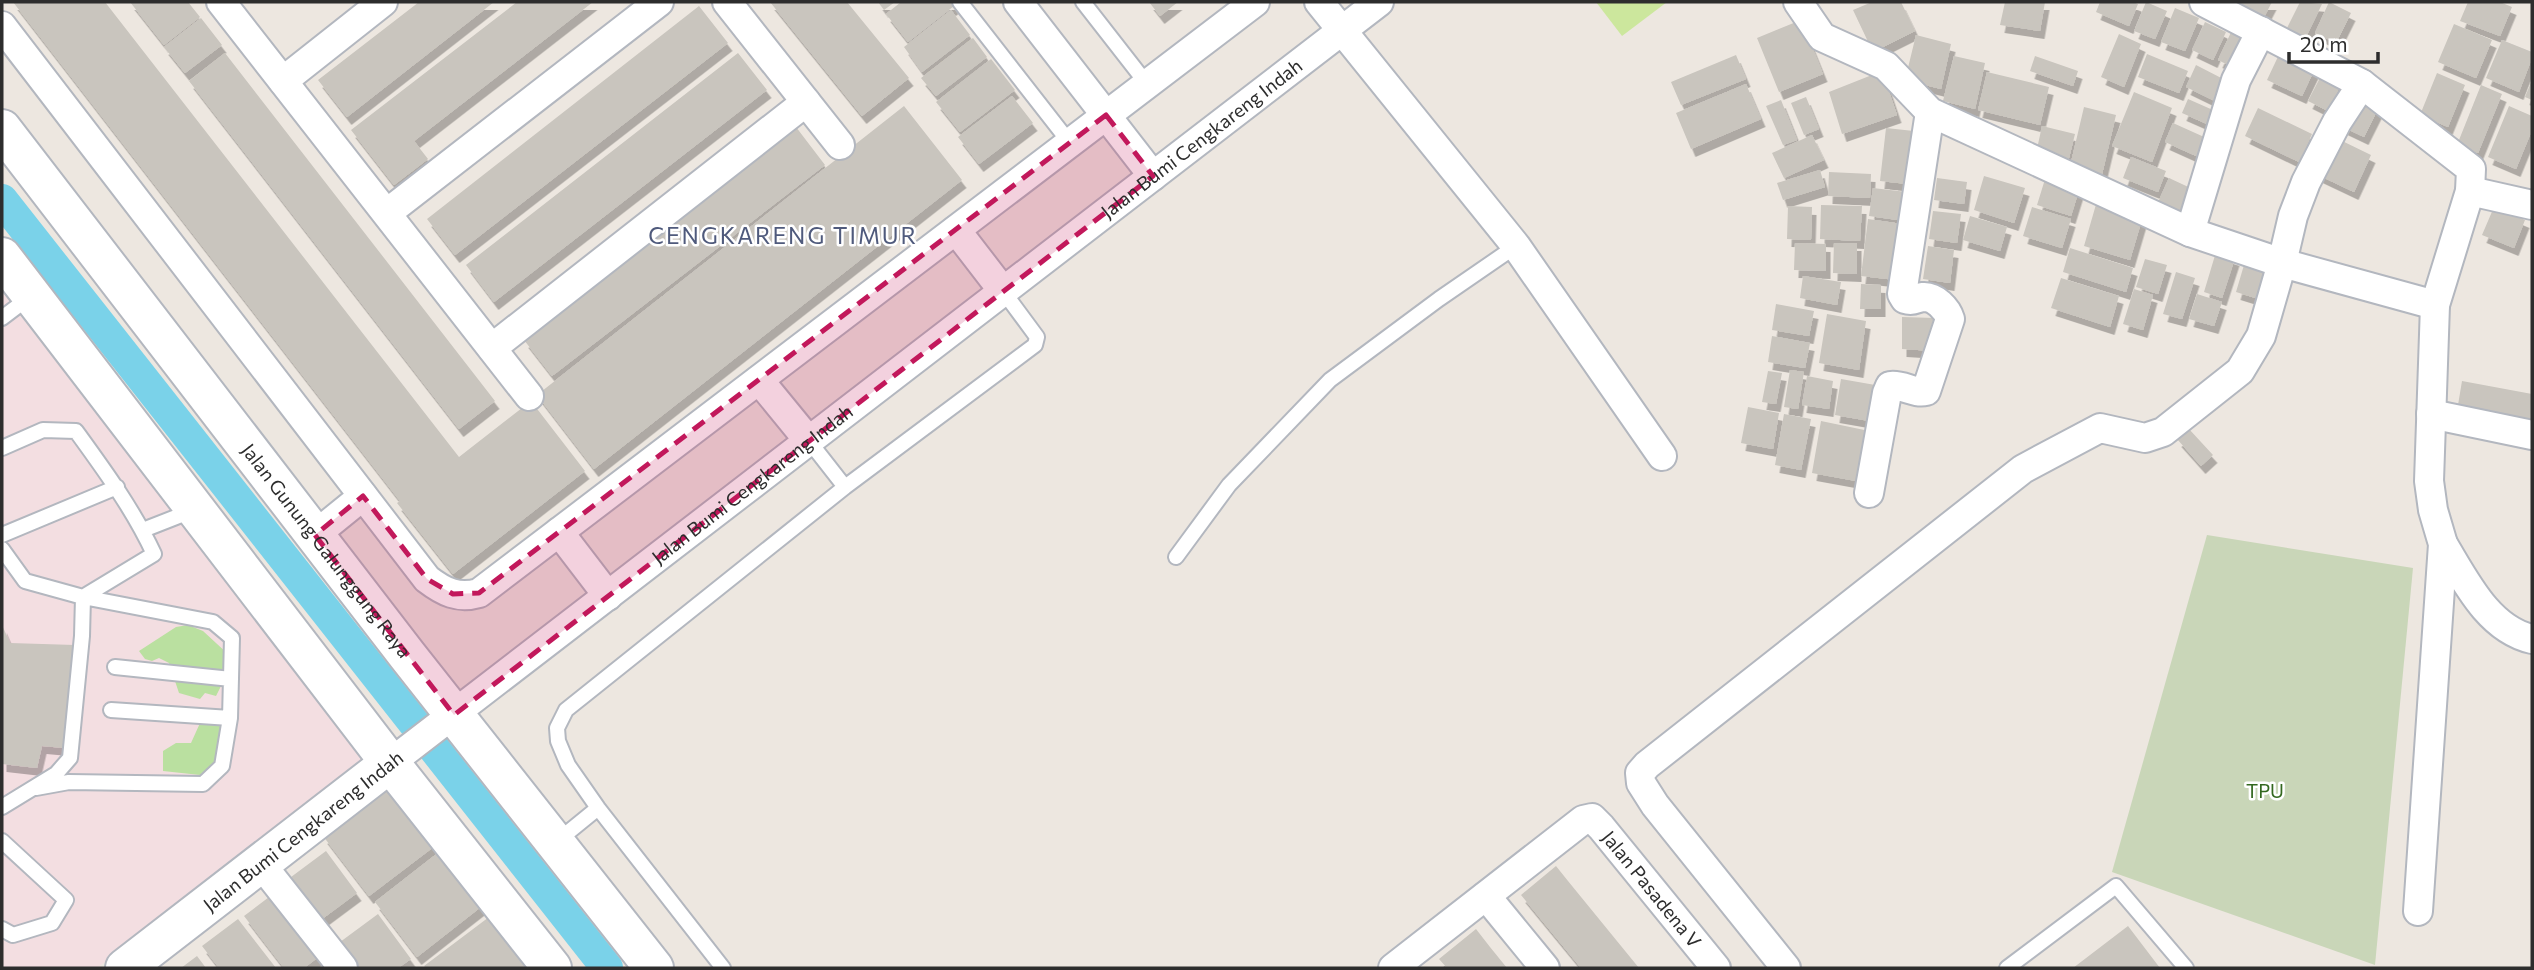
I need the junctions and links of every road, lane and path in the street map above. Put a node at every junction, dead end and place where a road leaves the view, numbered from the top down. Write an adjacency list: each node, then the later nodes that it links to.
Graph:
1 (221, 2): 16 (street)
2 (383, 2): 16 (street)
3 (659, 2): 28 (street)
4 (727, 2): 19 (street)
5 (960, 2): 23 (lane)
6 (1018, 2): 21 (street)
7 (1083, 2): 17 (lane)
8 (1255, 2): 17 (street)
9 (1319, 2): 14 (street)
10 (1379, 2): 14 (street, Jalan Bumi Cengkareng Indah)
11 (1798, 2): 20 (street)
12 (2204, 2): 15 (street)
13 (2, 26): 49 (street)
14 (1341, 31): 25 (street, Jalan Bumi Cengkareng Indah); 31 (street)
15 (2261, 31): 18 (street); 30 (street)
16 (284, 81): 28 (street)
17 (1147, 84): 21 (street)
18 (2362, 84): 26 (street); 33 (street)
19 (806, 102): 24 (street); 38 (street)
20 (1930, 112): 30 (street); 48 (street)
21 (1106, 115): 23 (street); 25 (street)
22 (2, 129): 54 (street, Jalan Gunung Galunggung Raya)
23 (1070, 143): 29 (street)
24 (840, 145)
25 (1153, 176): 34 (street, Jalan Bumi Cengkareng Indah)
26 (2470, 191): 27 (street); 36 (street)
27 (2532, 205)
28 (387, 213): 38 (street)
29 (956, 230): 34 (street); 39 (street)
30 (2190, 232): 33 (street)
31 (1516, 246): 45 (street); 57 (lane)
32 (2, 257): 35 (street)
33 (2282, 263): 36 (street); 84 (street)
34 (1003, 291): 43 (street, Jalan Bumi Cengkareng Indah); 47 (lane)
35 (32, 296): 37 (lane); 50 (street)
36 (2435, 305): 41 (street)
37 (2, 318)
38 (492, 348): 40 (street)
39 (759, 380): 43 (street); 52 (street)
40 (529, 396)
41 (2431, 414): 42 (street); 55 (street)
42 (2532, 435)
43 (809, 441): 47 (lane); 58 (street, Jalan Bumi Cengkareng Indah)
44 (2, 448): 46 (lane)
45 (1662, 456)
46 (117, 487): 51 (lane); 53 (lane)
47 (845, 487): 69 (lane)
48 (1870, 494)
49 (363, 496): 52 (street); 54 (street)
50 (195, 509): 51 (lane); 66 (street)
51 (143, 530): 59 (lane)
52 (559, 532): 58 (street)
53 (2, 535)
54 (315, 535): 65 (street, Jalan Gunung Galunggung Raya)
55 (2443, 544): 60 (street); 74 (street)
56 (2, 549): 59 (lane)
57 (1176, 557)
58 (608, 596): 65 (street, Jalan Bumi Cengkareng Indah)
59 (83, 597): 62 (lane); 67 (lane)
60 (2532, 639)
61 (115, 667): 62 (lane)
62 (231, 678): 64 (lane)
63 (111, 710): 64 (lane)
64 (230, 718): 67 (lane)
65 (448, 719): 66 (street, Jalan Bumi Cengkareng Indah); 71 (street, Jalan Gunung Galunggung Raya)
66 (396, 758): 72 (street, Jalan Bumi Cengkareng Indah); 78 (street)
67 (36, 788): 68 (lane)
68 (2, 807)
69 (598, 808): 71 (lane); 80 (lane)
70 (2, 841): 75 (lane)
71 (555, 843): 79 (street, Jalan Gunung Galunggung Raya)
72 (261, 864): 76 (street, Jalan Bumi Cengkareng Indah); 77 (street)
73 (1486, 896): 81 (street); 82 (street); 83 (street, Jalan Pasadena V)
74 (2418, 911)
75 (2, 929)
76 (125, 968)
77 (343, 968)
78 (552, 968)
79 (654, 968)
80 (723, 968)
81 (1393, 968)
82 (1545, 968)
83 (1716, 968)
84 (1786, 968)
85 (2007, 968): 86 (lane)
86 (2186, 968)

